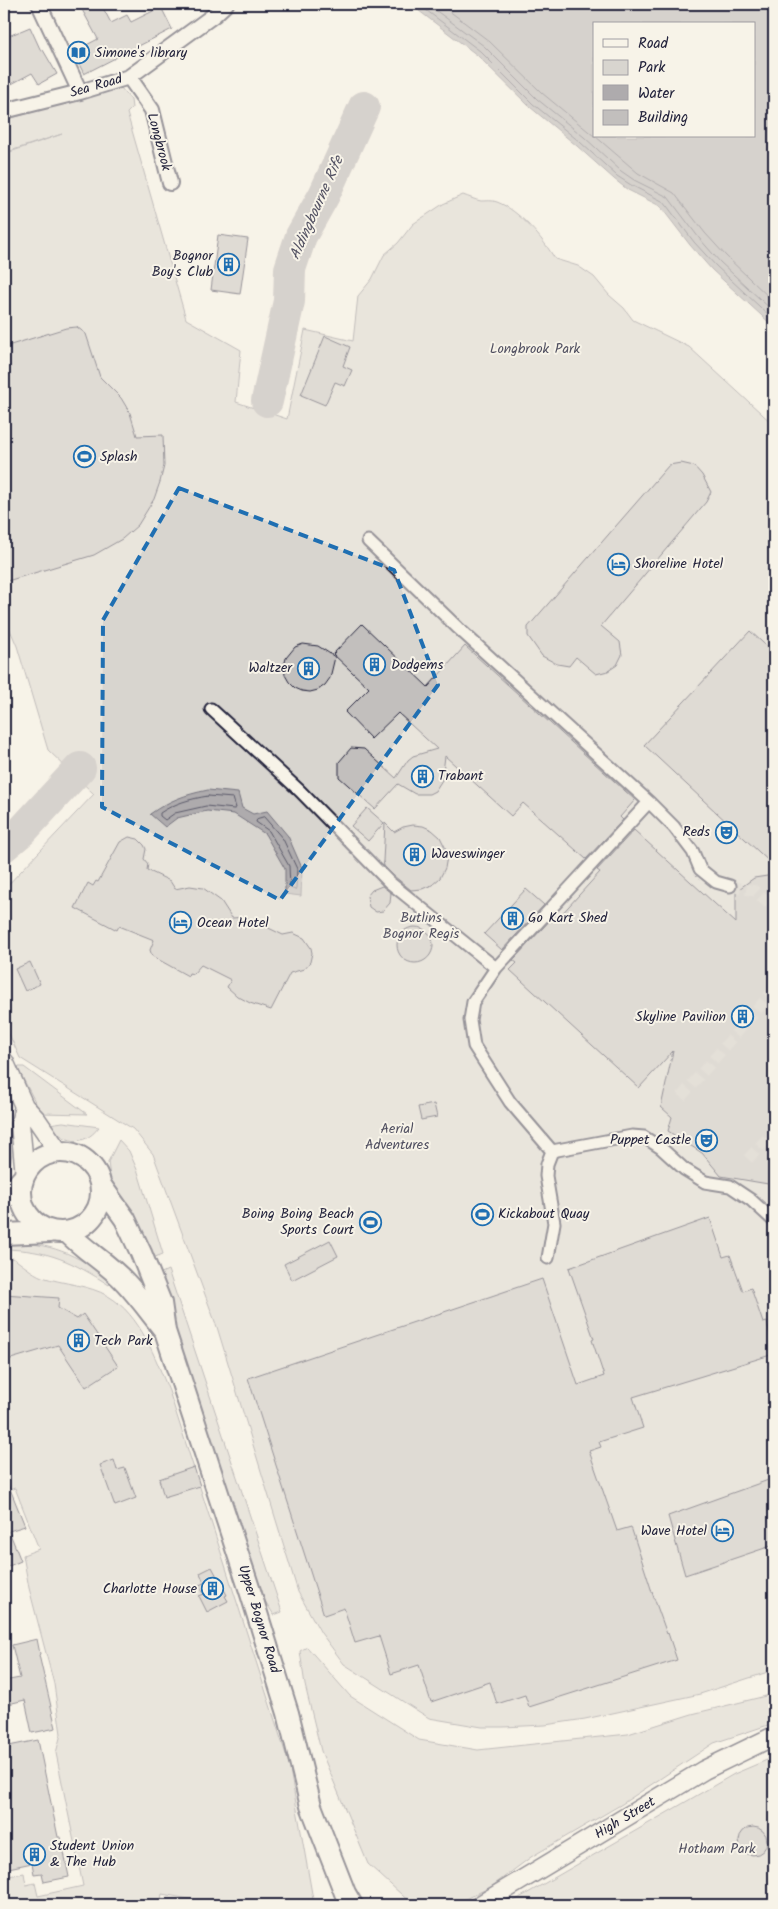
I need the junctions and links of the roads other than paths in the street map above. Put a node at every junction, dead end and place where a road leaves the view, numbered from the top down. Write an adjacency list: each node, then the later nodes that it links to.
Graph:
1 (39, 4): 4 (street)
2 (226, 4): 3 (street, Sea Road)
3 (129, 77): 4 (street, Sea Road); 6 (street, Longbrook)
4 (80, 92): 5 (street, Sea Road)
5 (4, 111)
6 (170, 183)
7 (368, 541): 9 (street)
8 (211, 709): 11 (street)
9 (649, 802): 10 (street); 11 (street)
10 (730, 886)
11 (496, 968): 14 (street)
12 (4, 1061): 13 (street)
13 (24, 1106): 15 (street); 16 (street)
14 (552, 1151): 19 (street); 22 (street)
15 (60, 1152): 16 (main road); 17 (main road)
16 (24, 1177): 18 (main road); 20 (main road)
17 (100, 1184): 20 (main road); 23 (main road, Upper Bognor Road)
18 (4, 1199)
19 (774, 1221)
20 (61, 1232): 21 (main road); 23 (main road, Upper Bognor Road)
21 (4, 1234)
22 (548, 1258)
23 (165, 1331): 25 (main road, Upper Bognor Road)
24 (774, 1736): 26 (street, High Street)
25 (347, 1901)
26 (480, 1905)

